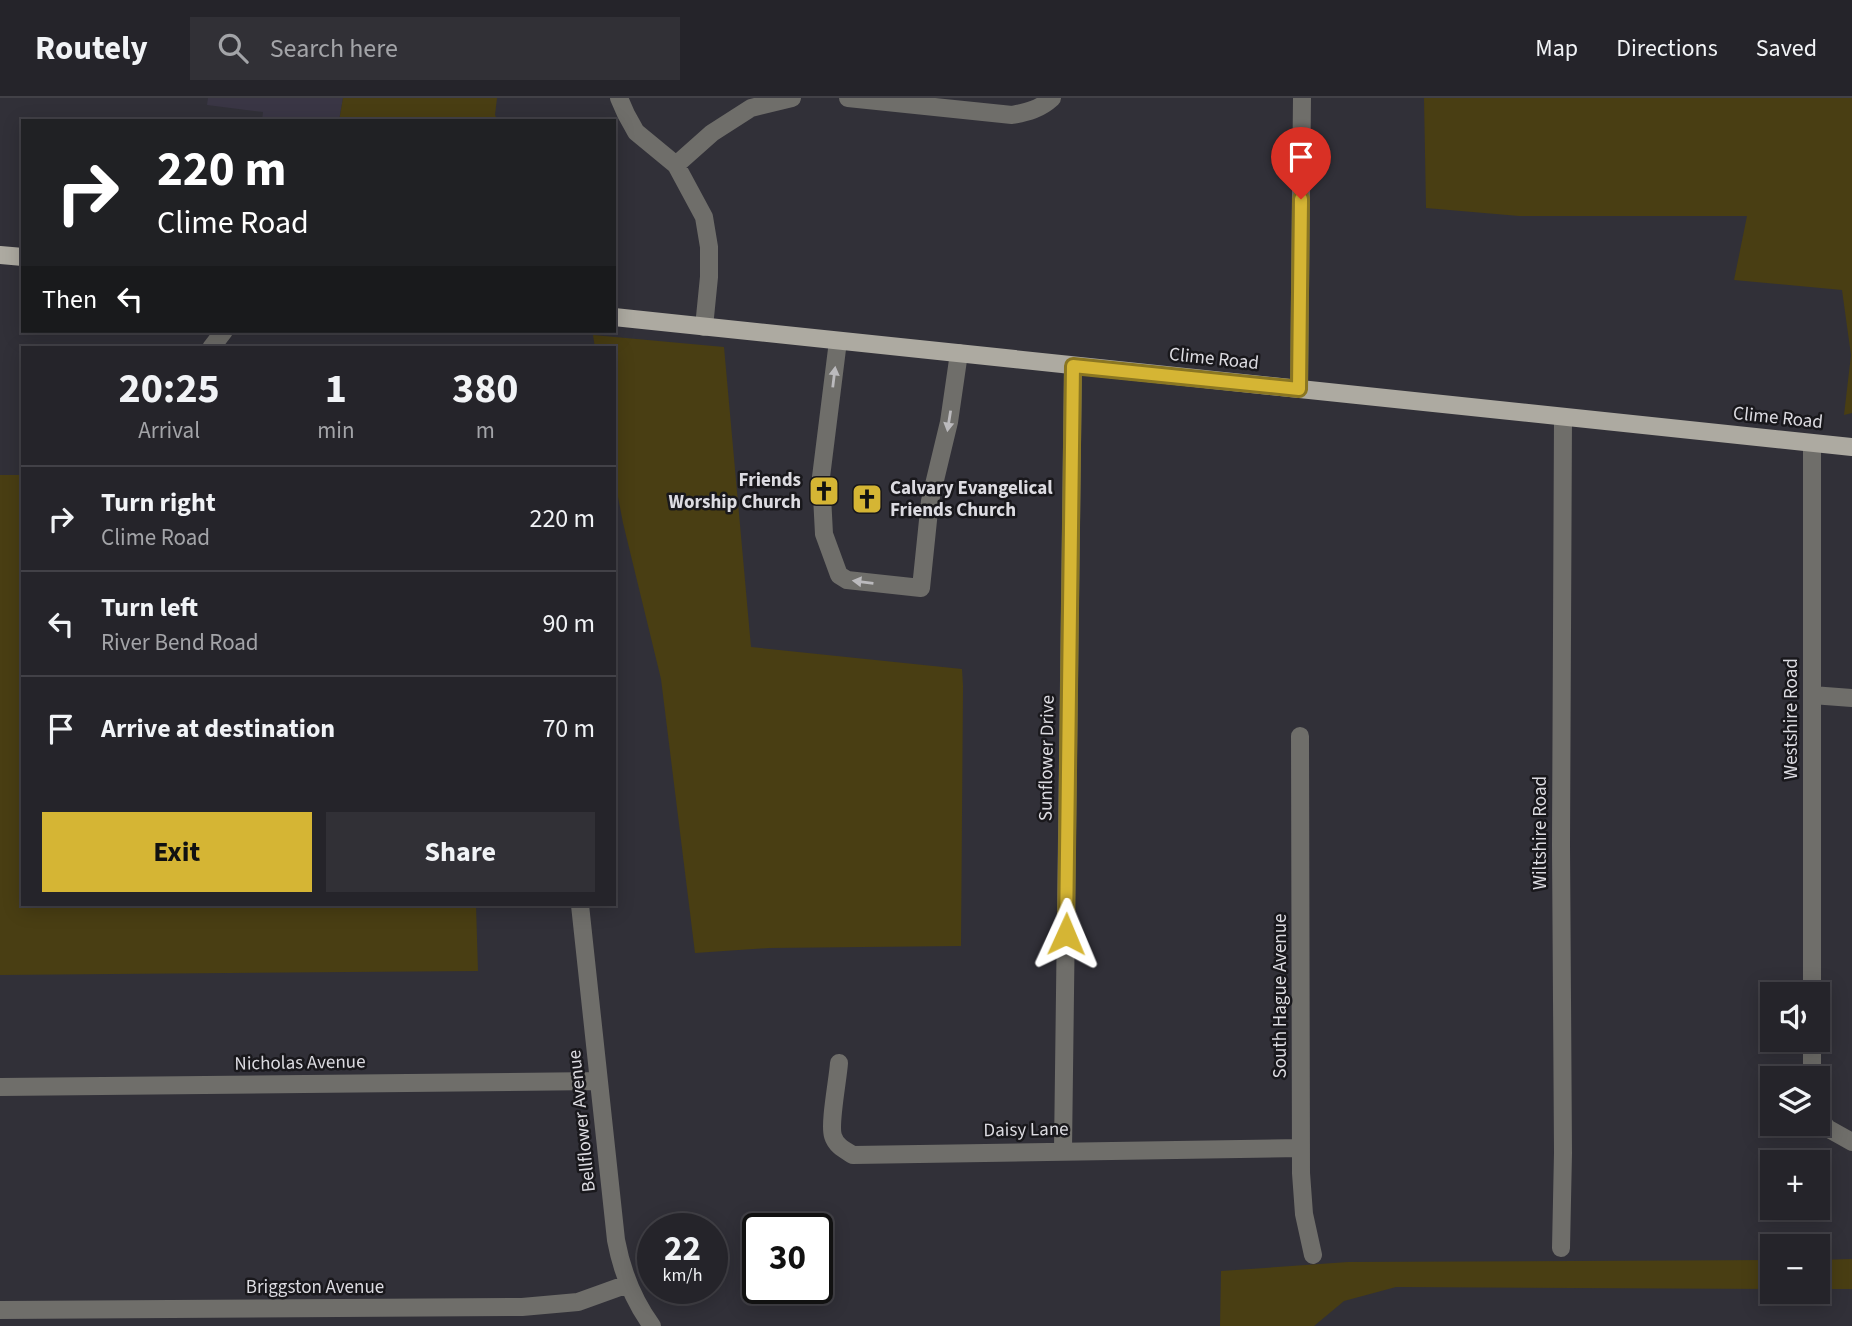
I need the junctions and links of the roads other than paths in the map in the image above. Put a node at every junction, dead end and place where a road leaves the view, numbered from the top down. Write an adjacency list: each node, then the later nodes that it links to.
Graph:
1 (619, 98): 6 (street)
2 (792, 98): 6 (street)
3 (848, 98): 4 (street)
4 (1052, 98)
5 (1302, 98): 14 (street)
6 (676, 165): 10 (street)
7 (0, 255): 8 (main road)
8 (21, 257)
9 (616, 317): 10 (main road, Clime Road)
10 (704, 327): 11 (main road, Clime Road)
11 (838, 341): 12 (main road, Clime Road); 12 (street, one-way to 11)
12 (958, 354): 13 (main road, Clime Road)
13 (1073, 366): 14 (main road, Clime Road); 29 (street, Sunflower Drive)
14 (1299, 389): 15 (main road, Clime Road)
15 (1563, 418): 16 (main road, Clime Road); 30 (street, Wiltshire Road)
16 (1812, 444): 17 (main road, Clime Road); 18 (street, Westshire Road)
17 (1852, 447)
18 (1812, 695): 19 (street); 22 (street, Westshire Road)
19 (1852, 698)
20 (1300, 736): 28 (street, South Hague Avenue)
21 (580, 906): 24 (street, Bellflower Avenue)
22 (1812, 982)
23 (839, 1063): 29 (street, Daisy Lane)
24 (600, 1082): 25 (street, Nicholas Avenue); 32 (street, Bellflower Avenue)
25 (0, 1087)
26 (1830, 1126): 27 (street)
27 (1852, 1142)
28 (1301, 1148): 29 (street, Daisy Lane); 31 (street, South Hague Avenue)
29 (1063, 1150)
30 (1560, 1248)
31 (1313, 1255)
32 (628, 1284): 34 (street, Briggston Avenue); 35 (street, Bellflower Avenue)
33 (0, 1310): 34 (street, Briggston Avenue)
34 (194, 1317)
35 (652, 1326)

